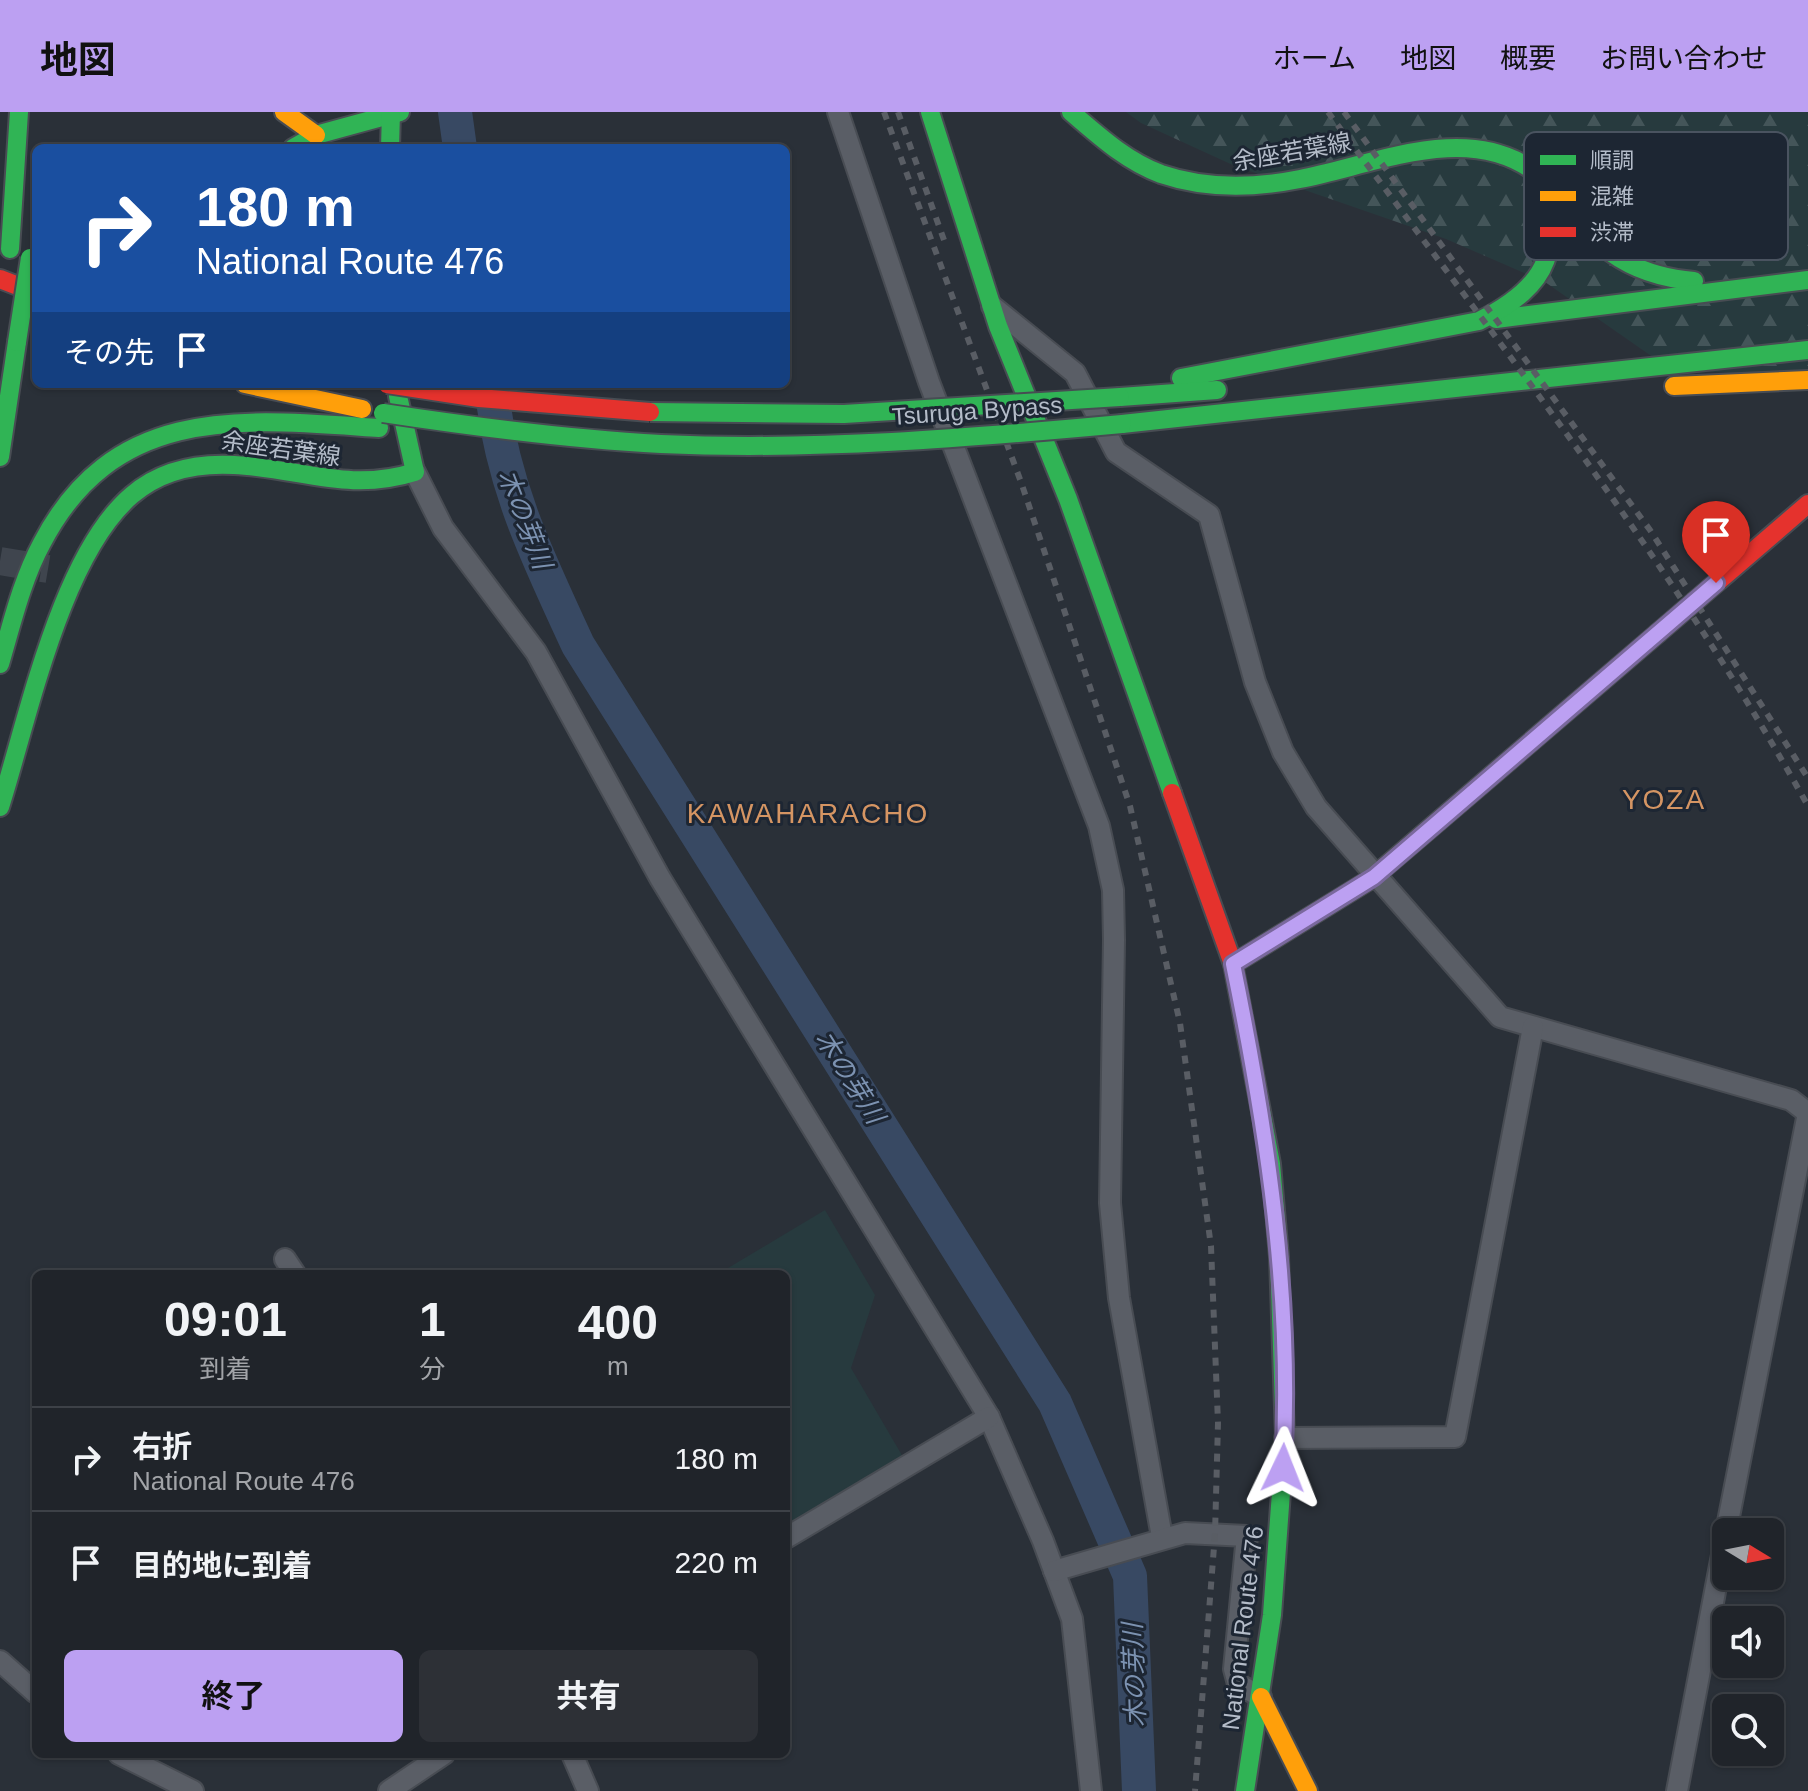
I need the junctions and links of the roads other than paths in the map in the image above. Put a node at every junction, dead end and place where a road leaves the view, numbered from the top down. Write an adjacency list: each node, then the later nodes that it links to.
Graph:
1 (19, 112): 15 (main road)
2 (284, 112): 7 (main road)
3 (838, 112): 43 (street)
4 (930, 112): 17 (main road, National Route 476)
5 (1071, 112): 10 (main road, 余座若葉線)
6 (394, 113): 7 (main road); 9 (main road)
7 (316, 135): 8 (main road)
8 (300, 144)
9 (390, 144)
10 (1524, 163)
11 (31, 251): 31 (main road, bridge)
12 (1547, 260): 19 (main road)
13 (1615, 260): 14 (main road, 余座若葉線)
14 (1808, 278): 19 (main road)
15 (1, 293): 16 (main road); 18 (main road)
16 (32, 295)
17 (992, 306): 36 (street); 37 (main road, National Route 476)
18 (32, 320)
19 (1479, 321): 28 (main road)
20 (1808, 350): 21 (main road, Tsuruga Bypass)
21 (1714, 359): 23 (main road, Tsuruga Bypass); 29 (main road, Tsuruga Bypass)
22 (1808, 380): 29 (main road)
23 (1338, 381)
24 (260, 388): 30 (main road)
25 (396, 388): 32 (main road)
26 (413, 388): 28 (main road, Tsuruga Bypass, bridge)
27 (1231, 389): 28 (main road)
28 (1120, 393)
29 (1409, 395): 30 (main road, Tsuruga Bypass, bridge)
30 (381, 420): 34 (main road)
31 (0, 457)
32 (415, 472): 35 (main road, 余座若葉線); 39 (street)
33 (1808, 504): 36 (main road)
34 (0, 664)
35 (0, 807)
36 (1374, 877): 37 (main road); 38 (street)
37 (1233, 964): 40 (main road, National Route 476)
38 (1533, 1027): 40 (street); 41 (street)
39 (989, 1417): 42 (street); 44 (street)
40 (1285, 1438): 48 (main road, National Route 476)
41 (1729, 1518)
42 (790, 1536)
43 (1156, 1539): 44 (street); 48 (street)
44 (1054, 1571): 55 (street)
45 (1715, 1590): 58 (street)
46 (0, 1661): 47 (street)
47 (32, 1689)
48 (1261, 1697): 56 (main road, National Route 476); 57 (main road)
49 (127, 1758): 52 (street)
50 (438, 1758): 53 (street)
51 (574, 1758): 54 (street)
52 (193, 1791)
53 (389, 1791)
54 (588, 1791)
55 (1091, 1791)
56 (1245, 1791)
57 (1308, 1791)
58 (1677, 1791)

